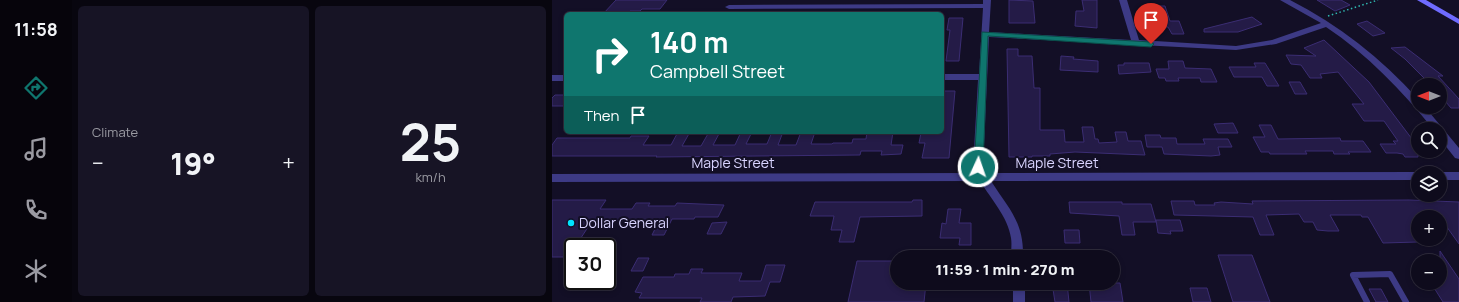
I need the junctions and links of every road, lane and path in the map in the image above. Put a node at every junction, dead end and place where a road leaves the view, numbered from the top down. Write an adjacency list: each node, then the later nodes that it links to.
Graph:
1 (1123, 0): 10 (street)
2 (1284, 0): 7 (street)
3 (1378, 0): 7 (path)
4 (1422, 0): 8 (street)
5 (986, 3): 6 (street); 9 (street)
6 (730, 7)
7 (1325, 21): 10 (street); 15 (street)
8 (1459, 22)
9 (984, 34): 10 (street); 12 (street)
10 (1136, 43)
11 (944, 77): 12 (street)
12 (983, 77): 23 (street)
13 (552, 78): 14 (street)
14 (564, 78)
15 (1411, 97)
16 (1426, 114): 17 (street)
17 (1432, 122)
18 (1447, 140): 19 (street)
19 (1459, 155)
20 (1411, 176): 23 (street, Maple Street)
21 (1447, 176): 22 (street)
22 (1459, 176)
23 (982, 177): 24 (street, Maple Street); 25 (street)
24 (552, 178)
25 (1017, 250)
26 (1019, 290): 27 (street)
27 (1019, 302)
28 (1367, 302): 29 (lane)
29 (1406, 302)

